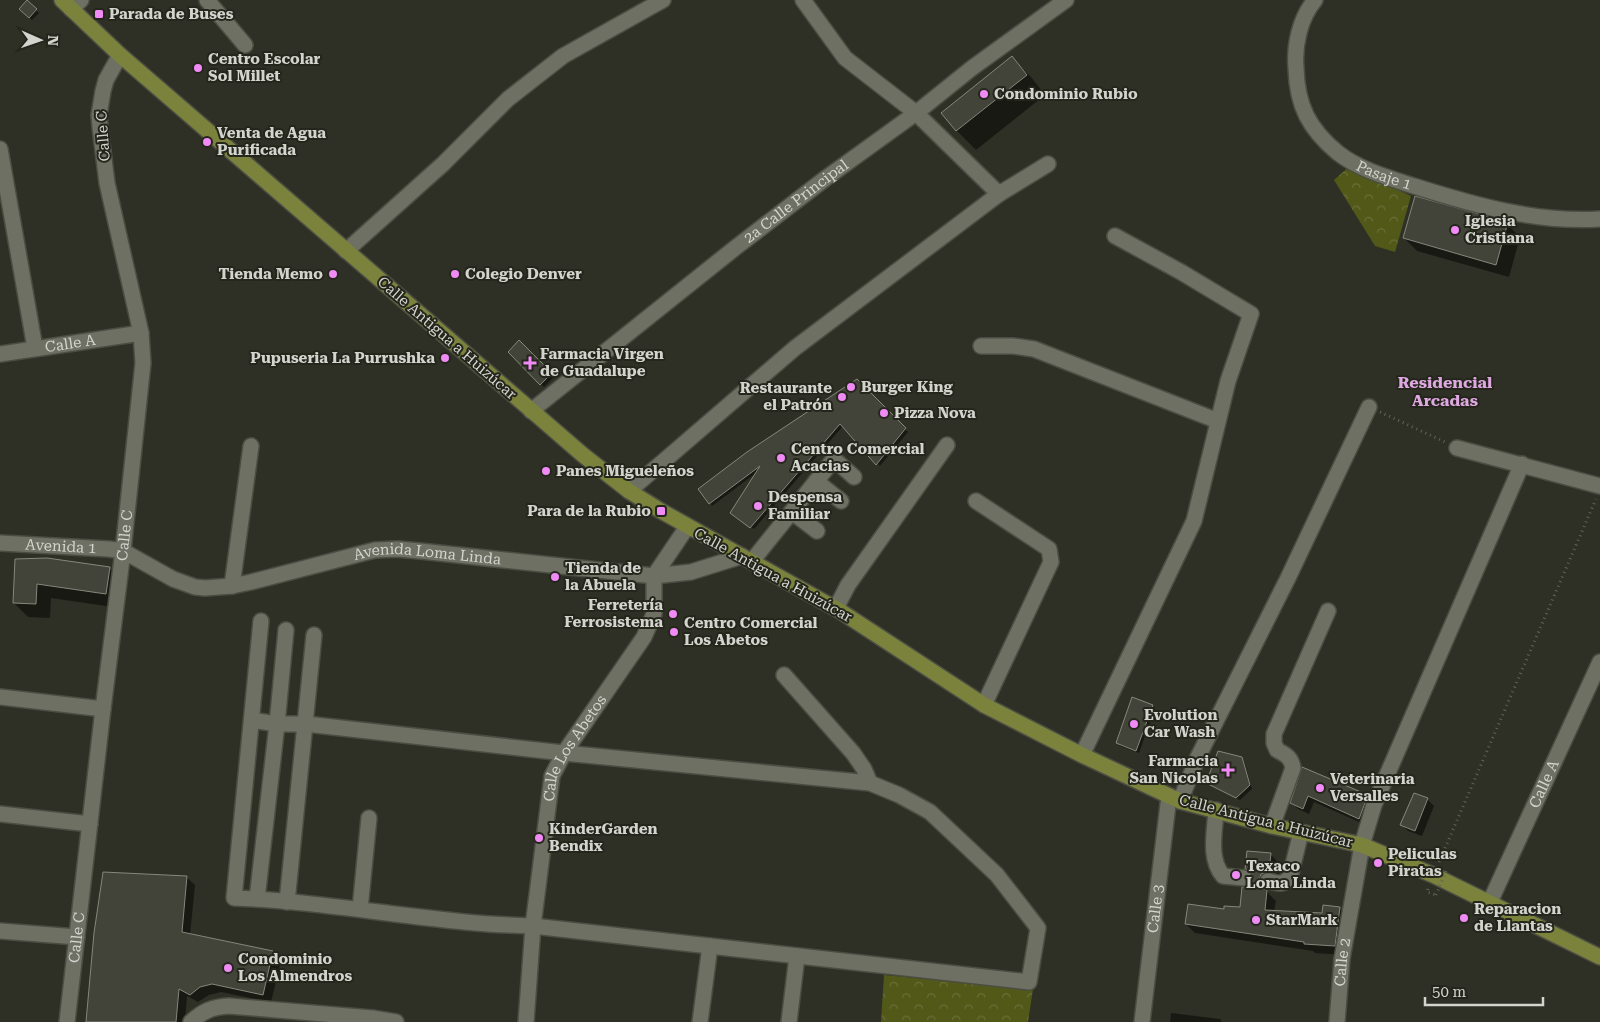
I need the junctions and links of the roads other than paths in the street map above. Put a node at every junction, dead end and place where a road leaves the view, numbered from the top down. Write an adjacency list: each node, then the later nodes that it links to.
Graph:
1 (207, 0): 7 (street)
2 (663, 0): 15 (street)
3 (803, 0): 9 (street)
4 (1066, 0): 9 (street, 2a Calle Principal)
5 (1315, 0): 13 (street, Pasaje 1)
6 (72, 3): 8 (main road, Calle Antigua a Huizúcar)
7 (245, 44)
8 (120, 55): 15 (main road, Calle Antigua a Huizúcar); 16 (street, Calle C)
9 (916, 113): 12 (street); 21 (street, 2a Calle Principal)
10 (0, 150): 18 (street)
11 (1048, 164): 12 (street)
12 (999, 194): 29 (street)
13 (1600, 220)
14 (1115, 236): 22 (street)
15 (346, 251): 21 (main road, Calle Antigua a Huizúcar)
16 (141, 333): 18 (street, Calle A); 37 (street, Calle C)
17 (981, 346): 22 (street)
18 (35, 348): 19 (street, Calle A)
19 (0, 354)
20 (1368, 407): 57 (street, Calle 3)
21 (531, 411): 29 (main road, Calle Antigua a Huizúcar)
22 (1218, 421): 55 (street)
23 (947, 444): 41 (street)
24 (251, 446): 40 (street)
25 (1457, 448): 26 (street)
26 (1522, 464): 30 (street); 64 (street, Calle 2)
27 (854, 477): 28 (street)
28 (816, 481): 31 (street); 33 (street)
29 (629, 491): 34 (main road, Calle Antigua a Huizúcar)
30 (1598, 492)
31 (841, 501)
32 (976, 501): 49 (street)
33 (792, 512): 35 (street); 38 (street)
34 (686, 527): 38 (main road, Calle Antigua a Huizúcar); 39 (street)
35 (817, 531)
36 (0, 543): 37 (street, Avenida 1)
37 (123, 551): 40 (street, Avenida Loma Linda); 50 (street, Calle C)
38 (747, 558): 39 (street, Avenida Loma Linda); 41 (main road, Calle Antigua a Huizúcar)
39 (654, 576): 40 (street, Avenida Loma Linda); 54 (street, Calle Los Abetos)
40 (232, 586)
41 (836, 608): 49 (main road, Calle Antigua a Huizúcar)
42 (1328, 611): 62 (street)
43 (261, 621): 51 (street)
44 (286, 630): 52 (street)
45 (314, 635): 53 (street)
46 (1600, 662): 69 (street, Calle A)
47 (784, 675): 56 (street)
48 (0, 697): 50 (street)
49 (984, 705): 55 (main road, Calle Antigua a Huizúcar)
50 (103, 709): 61 (street, Calle C)
51 (252, 720): 52 (street); 67 (street)
52 (277, 724): 53 (street); 67 (street)
53 (306, 724): 54 (street); 68 (street)
54 (564, 752): 56 (street); 71 (street, Calle Los Abetos)
55 (1082, 755): 57 (main road, Calle Antigua a Huizúcar)
56 (870, 783): 75 (street)
57 (1174, 798): 58 (main road, Calle Antigua a Huizúcar); 83 (street, Calle 3)
58 (1216, 810): 62 (main road, Calle Antigua a Huizúcar); 65 (street)
59 (0, 814): 61 (street)
60 (369, 818): 70 (street)
61 (90, 824): 73 (street, Calle C)
62 (1272, 826): 63 (main road, Calle Antigua a Huizúcar)
63 (1301, 832): 64 (main road, Calle Antigua a Huizúcar); 66 (street)
64 (1362, 845): 69 (main road, Calle Antigua a Huizúcar); 84 (street, Calle 2)
65 (1244, 878)
66 (1268, 882)
67 (256, 899): 68 (street)
68 (287, 902): 70 (street)
69 (1489, 904): 76 (main road, Calle Antigua a Huizúcar)
70 (360, 909): 71 (street)
71 (533, 926): 74 (street); 80 (street, Calle Los Abetos)
72 (0, 931): 73 (street)
73 (77, 937): 77 (street, Calle C)
74 (710, 946): 75 (street); 81 (street)
75 (797, 956): 82 (street)
76 (1600, 957)
77 (67, 1022)
78 (191, 1022): 79 (street)
79 (396, 1022)
80 (526, 1022)
81 (700, 1022)
82 (789, 1022)
83 (1142, 1022)
84 (1338, 1022)

